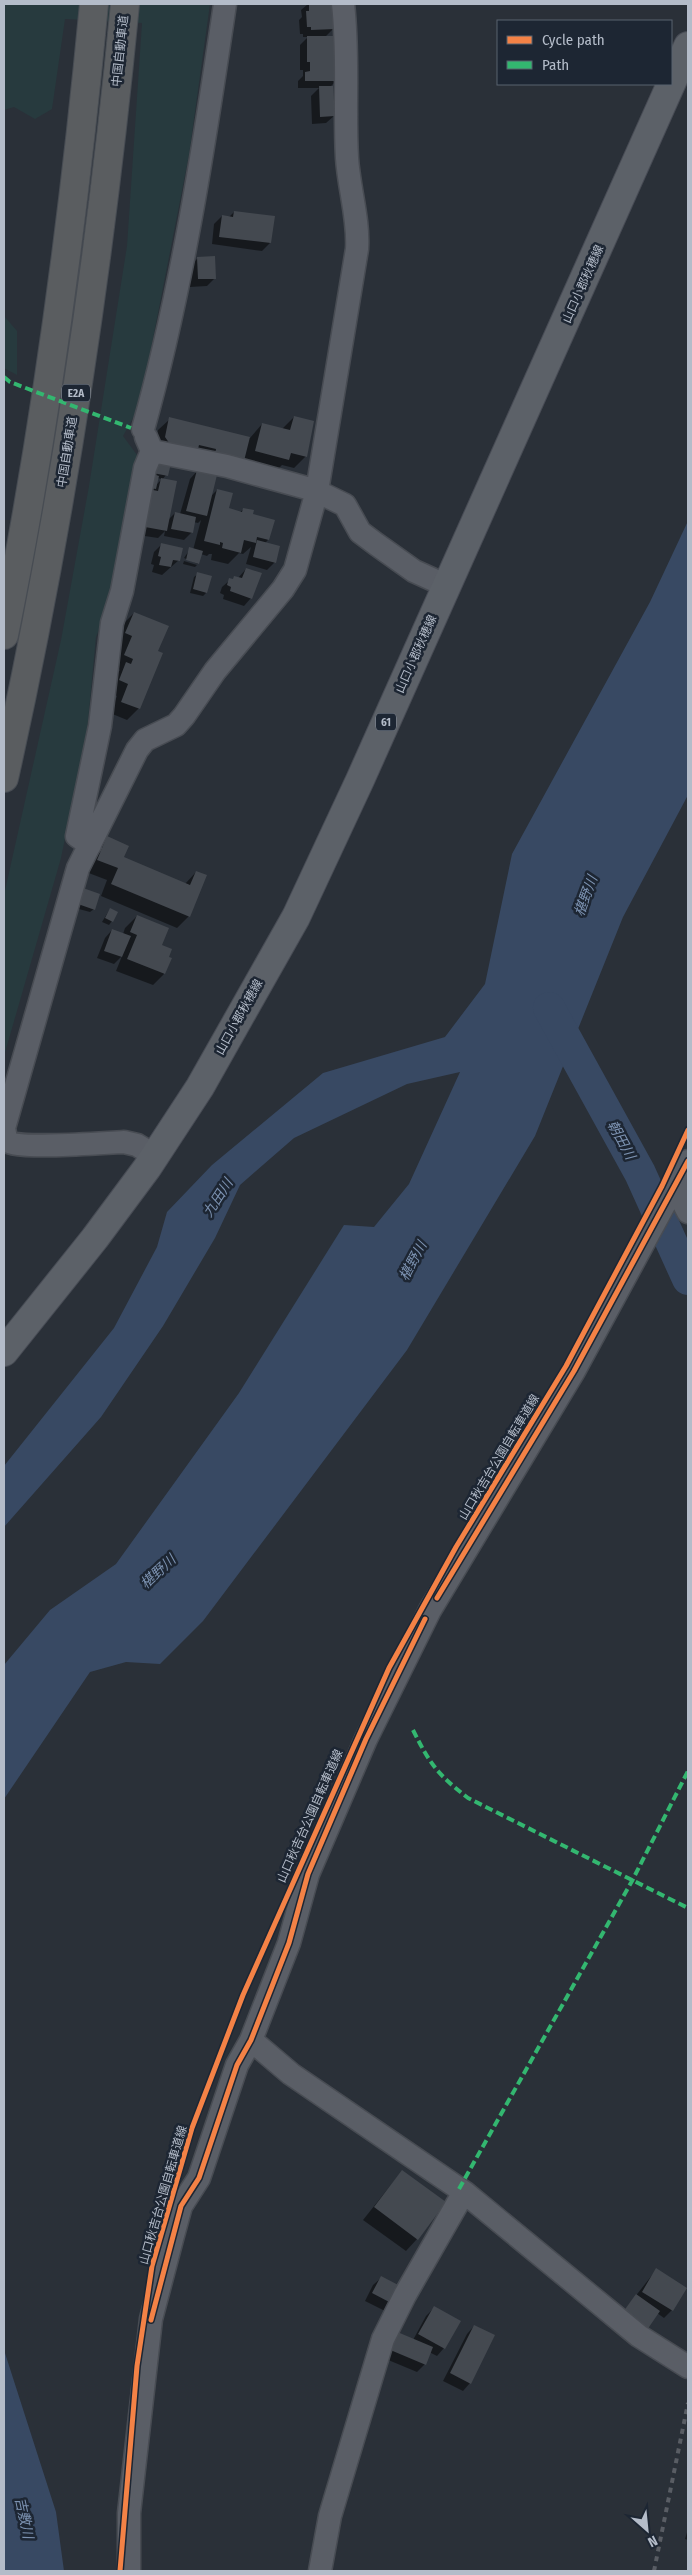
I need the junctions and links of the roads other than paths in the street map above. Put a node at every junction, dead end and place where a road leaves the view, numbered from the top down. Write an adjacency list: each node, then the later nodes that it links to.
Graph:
1 (94, 4): 11 (highway, E2A)
2 (125, 4): 12 (highway, 中国自動車道 / E2A)
3 (225, 4): 8 (street)
4 (343, 4): 9 (street)
5 (688, 46): 6 (main road, 山口小郡秋穂線 / 61)
6 (672, 82)
7 (671, 85): 10 (main road, 山口小郡秋穂線 / 61)
8 (152, 452): 9 (street); 13 (street)
9 (317, 492): 10 (street); 13 (street)
10 (447, 586): 14 (main road, 山口小郡秋穂線 / 61)
11 (4, 634)
12 (4, 778)
13 (90, 845): 14 (street)
14 (155, 1156): 18 (main road, 山口小郡秋穂線 / 61)
15 (688, 1161): 16 (street)
16 (671, 1191): 17 (street); 19 (street)
17 (688, 1212)
18 (5, 1348)
19 (251, 2040): 20 (street); 22 (street)
20 (464, 2192): 21 (street); 23 (street)
21 (688, 2367)
22 (130, 2571)
23 (320, 2571)

